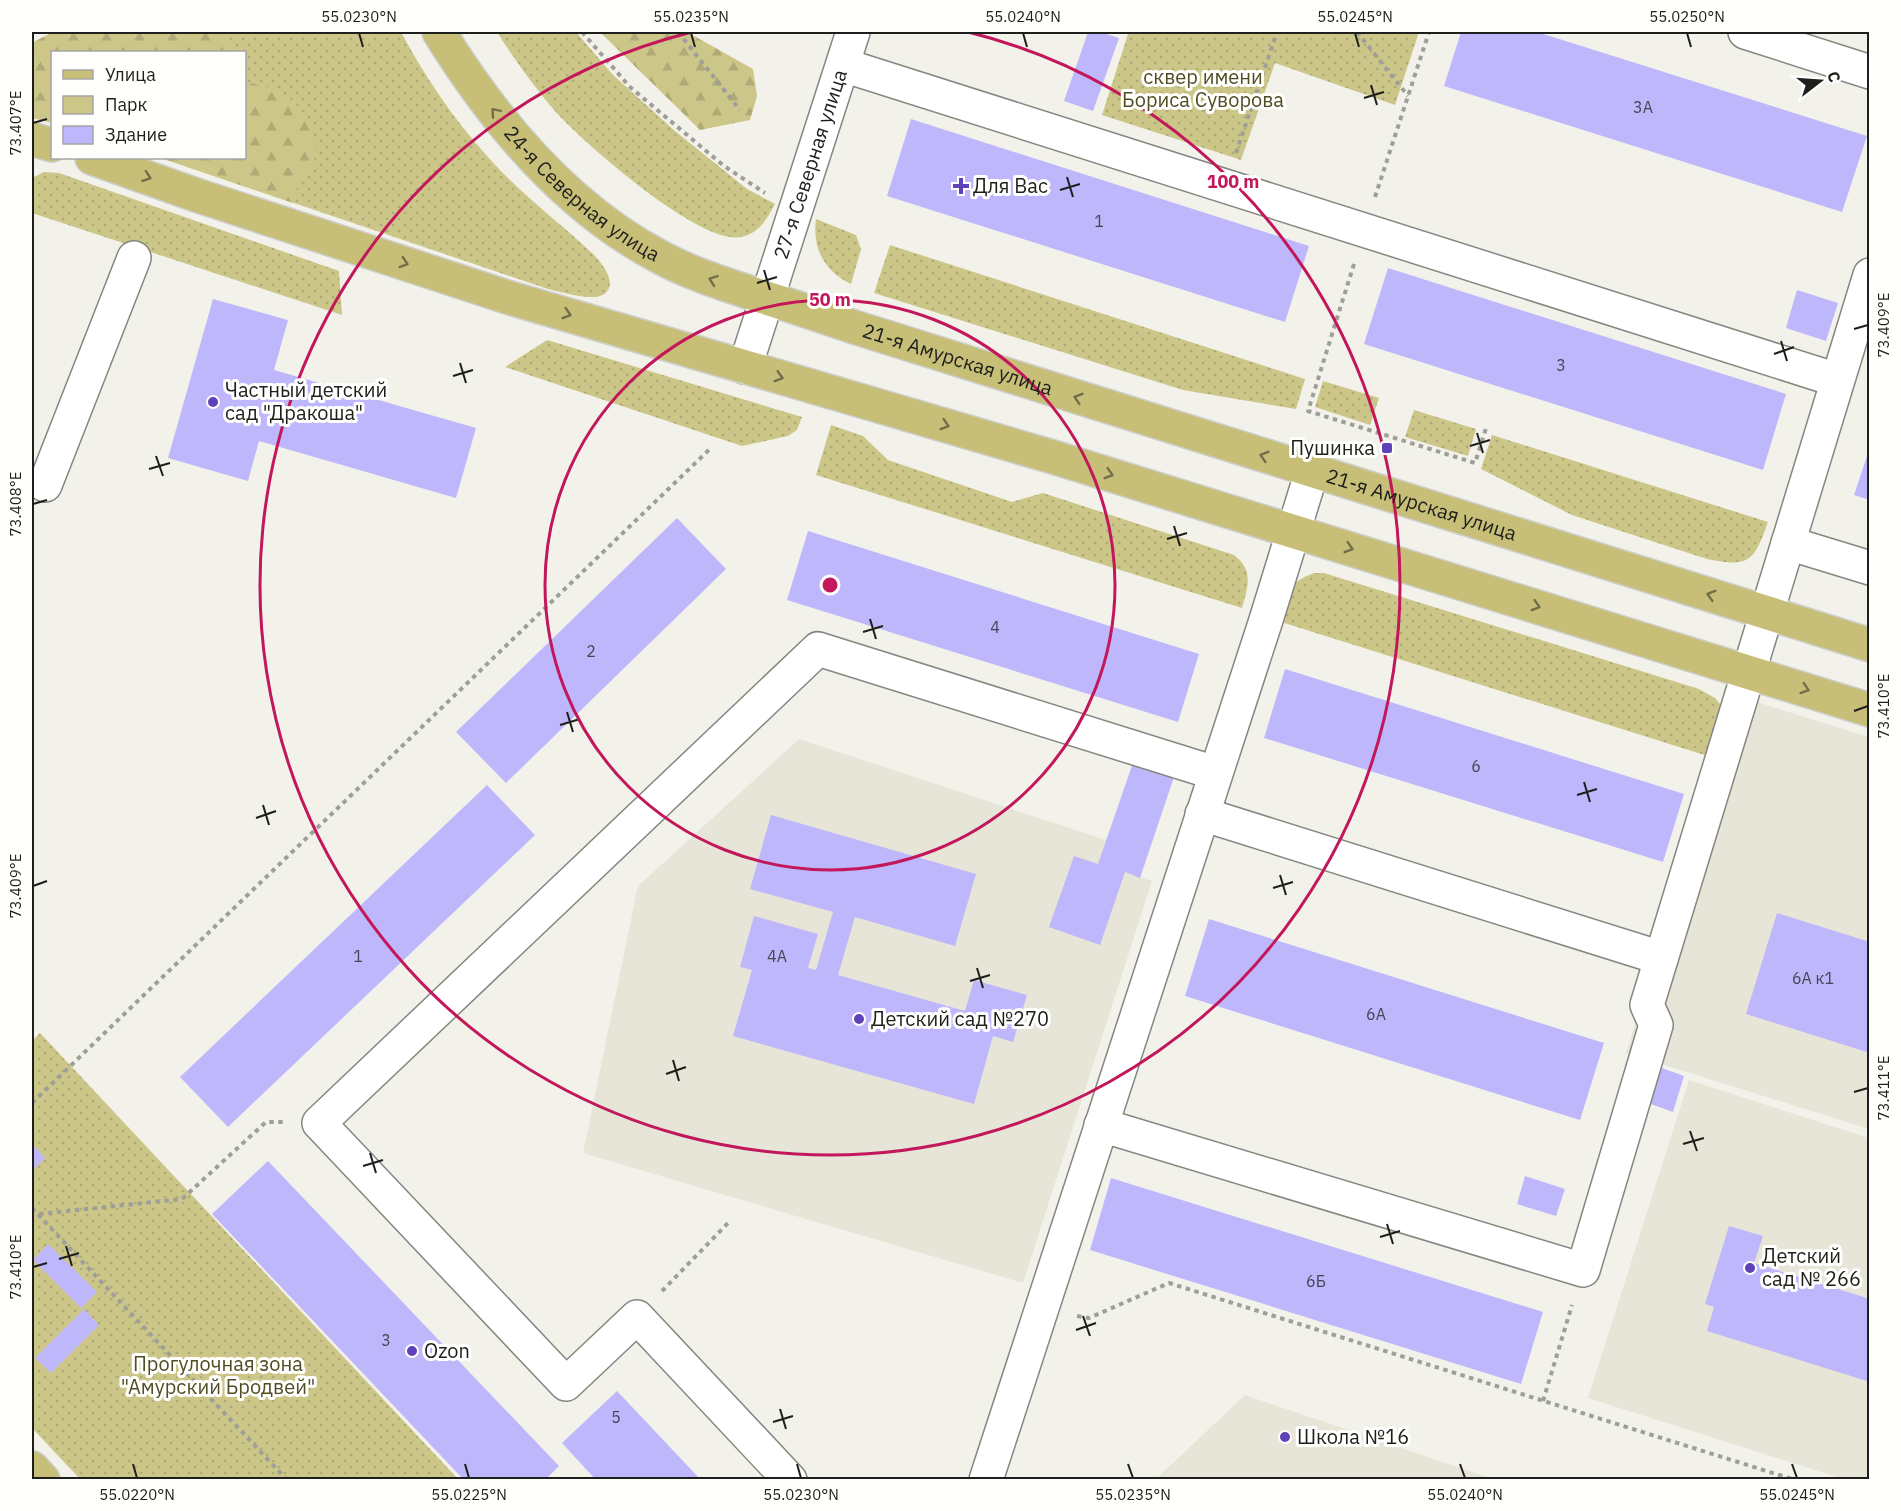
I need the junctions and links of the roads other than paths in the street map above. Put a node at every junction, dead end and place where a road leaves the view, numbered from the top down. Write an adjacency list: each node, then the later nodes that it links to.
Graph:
1 (439, 32): 11 (main road, 24-я Северная улица, one-way to 1)
2 (853, 32): 4 (street, 27-я Северная улица)
3 (1745, 32): 5 (street)
4 (843, 65): 11 (street, 27-я Северная улица); 13 (street)
5 (1869, 72)
6 (32, 139): 7 (main road)
7 (51, 145)
8 (95, 159): 12 (main road, one-way to 12)
9 (134, 258): 15 (street)
10 (1869, 275): 13 (street)
11 (768, 298): 12 (street, 27-я Северная улица); 14 (main road, 21-я Амурская улица, one-way to 11)
12 (745, 367): 16 (main road, one-way to 16)
13 (1837, 380): 17 (street)
14 (1312, 471): 16 (street); 19 (main road, 21-я Амурская улица, one-way to 14)
15 (45, 485)
16 (1293, 531): 21 (main road, one-way to 21); 23 (street)
17 (1788, 543): 18 (street); 19 (street)
18 (1869, 568)
19 (1767, 612): 20 (main road, 21-я Амурская улица); 21 (street)
20 (1869, 645)
21 (1749, 671): 22 (main road, one-way to 22); 25 (street)
22 (1869, 710)
23 (1215, 773): 24 (street); 29 (street)
24 (1202, 814): 25 (street); 26 (street)
25 (1661, 958): 26 (street)
26 (1101, 1125): 30 (street)
27 (32, 1468): 28 (main road)
28 (43, 1479)
29 (790, 1479)
30 (986, 1479)

